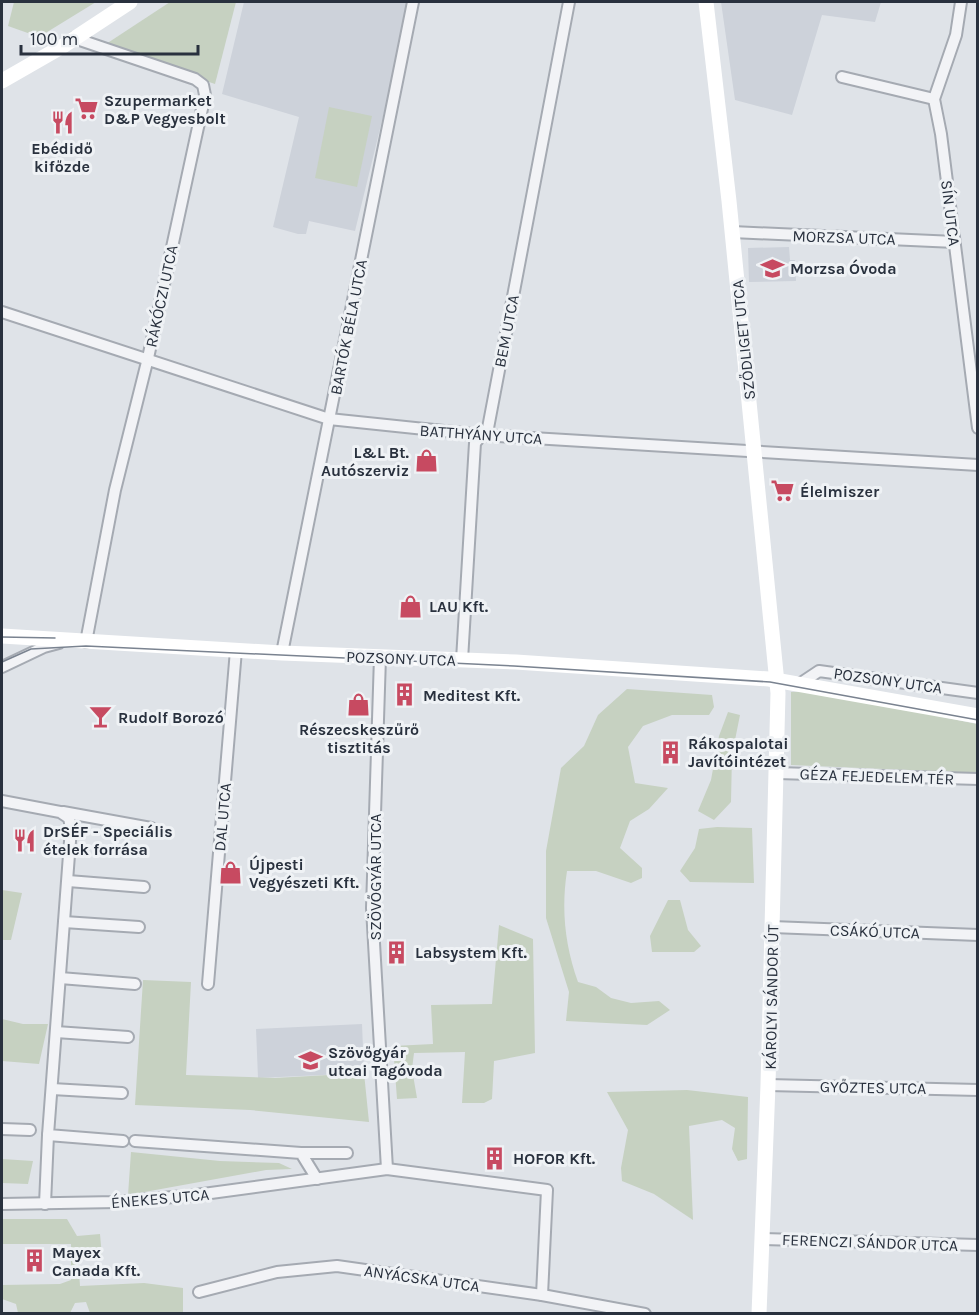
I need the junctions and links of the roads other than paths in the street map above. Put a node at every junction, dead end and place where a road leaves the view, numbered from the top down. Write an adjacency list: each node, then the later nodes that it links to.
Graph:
1 (130, 2): 6 (street)
2 (413, 2): 14 (street, BARTÓK BÉLA UTCA)
3 (569, 2): 16 (street, BEM UTCA)
4 (706, 2): 10 (street, SZŐDLIGET UTCA)
5 (961, 2): 9 (street, SÍN UTCA)
6 (74, 38): 8 (street); 13 (street, RÁKÓCZI UTCA)
7 (842, 77): 9 (street)
8 (2, 81)
9 (934, 99): 11 (street, SÍN UTCA)
10 (732, 232): 11 (street, MORZSA UTCA); 17 (street, SZŐDLIGET UTCA)
11 (955, 242): 15 (street, SÍN UTCA)
12 (2, 312): 13 (street, BATTHYÁNY UTCA)
13 (148, 358): 14 (street, BATTHYÁNY UTCA); 21 (street, RÁKÓCZI UTCA)
14 (329, 419): 16 (street, BATTHYÁNY UTCA); 23 (street, BARTÓK BÉLA UTCA)
15 (978, 428)
16 (482, 435): 17 (street, BATTHYÁNY UTCA); 25 (street, BEM UTCA)
17 (754, 450): 18 (street, BATTHYÁNY UTCA); 27 (street, SZŐDLIGET UTCA)
18 (978, 465)
19 (2, 636): 20 (street, POZSONY UTCA)
20 (65, 641): 21 (street, POZSONY UTCA); 26 (street)
21 (86, 642): 22 (street, POZSONY UTCA)
22 (236, 650): 23 (street, POZSONY UTCA); 44 (street, DAL UTCA)
23 (282, 653): 24 (street, POZSONY UTCA)
24 (380, 657): 25 (street, POZSONY UTCA); 58 (street, SZÖVŐGYÁR UTCA)
25 (462, 660): 27 (street, POZSONY UTCA)
26 (2, 667)
27 (777, 680): 28 (street, POZSONY UTCA); 31 (street, KÁROLYI SÁNDOR ÚT)
28 (801, 683): 29 (street, POZSONY UTCA); 30 (street, POZSONY UTCA)
29 (978, 693)
30 (978, 716)
31 (777, 773): 32 (street, GÉZA FEJEDELEM TÉR); 40 (street, KÁROLYI SÁNDOR ÚT)
32 (978, 779)
33 (2, 801): 34 (street)
34 (60, 812): 35 (street); 36 (street)
35 (151, 828)
36 (68, 881): 37 (street); 38 (street)
37 (144, 886)
38 (64, 922): 39 (street); 42 (street)
39 (139, 927)
40 (772, 927): 41 (street, CSÁKÓ UTCA); 47 (street, KÁROLYI SÁNDOR ÚT)
41 (978, 935)
42 (60, 978): 43 (street); 45 (street)
43 (135, 984)
44 (208, 984)
45 (56, 1032): 46 (street); 48 (street)
46 (128, 1037)
47 (768, 1084): 49 (street, GYŐZTES UTCA); 62 (street, KÁROLYI SÁNDOR ÚT)
48 (52, 1089): 50 (street); 53 (street)
49 (978, 1090)
50 (122, 1093)
51 (2, 1129): 52 (street)
52 (30, 1130)
53 (48, 1136): 54 (street); 61 (street)
54 (123, 1141)
55 (135, 1141): 56 (street)
56 (301, 1153): 57 (street); 59 (street)
57 (347, 1154)
58 (387, 1169): 59 (street, ÉNEKES UTCA); 65 (street, ÉNEKES UTCA)
59 (317, 1179): 61 (street, ÉNEKES UTCA)
60 (2, 1204): 61 (street, ÉNEKES UTCA)
61 (45, 1204)
62 (764, 1239): 63 (street, FERENCZI SÁNDOR UTCA); 67 (street, KÁROLYI SÁNDOR ÚT)
63 (978, 1245)
64 (199, 1292): 65 (street, ANYÁCSKA UTCA)
65 (542, 1295): 66 (street, ANYÁCSKA UTCA)
66 (645, 1314)
67 (759, 1314)

